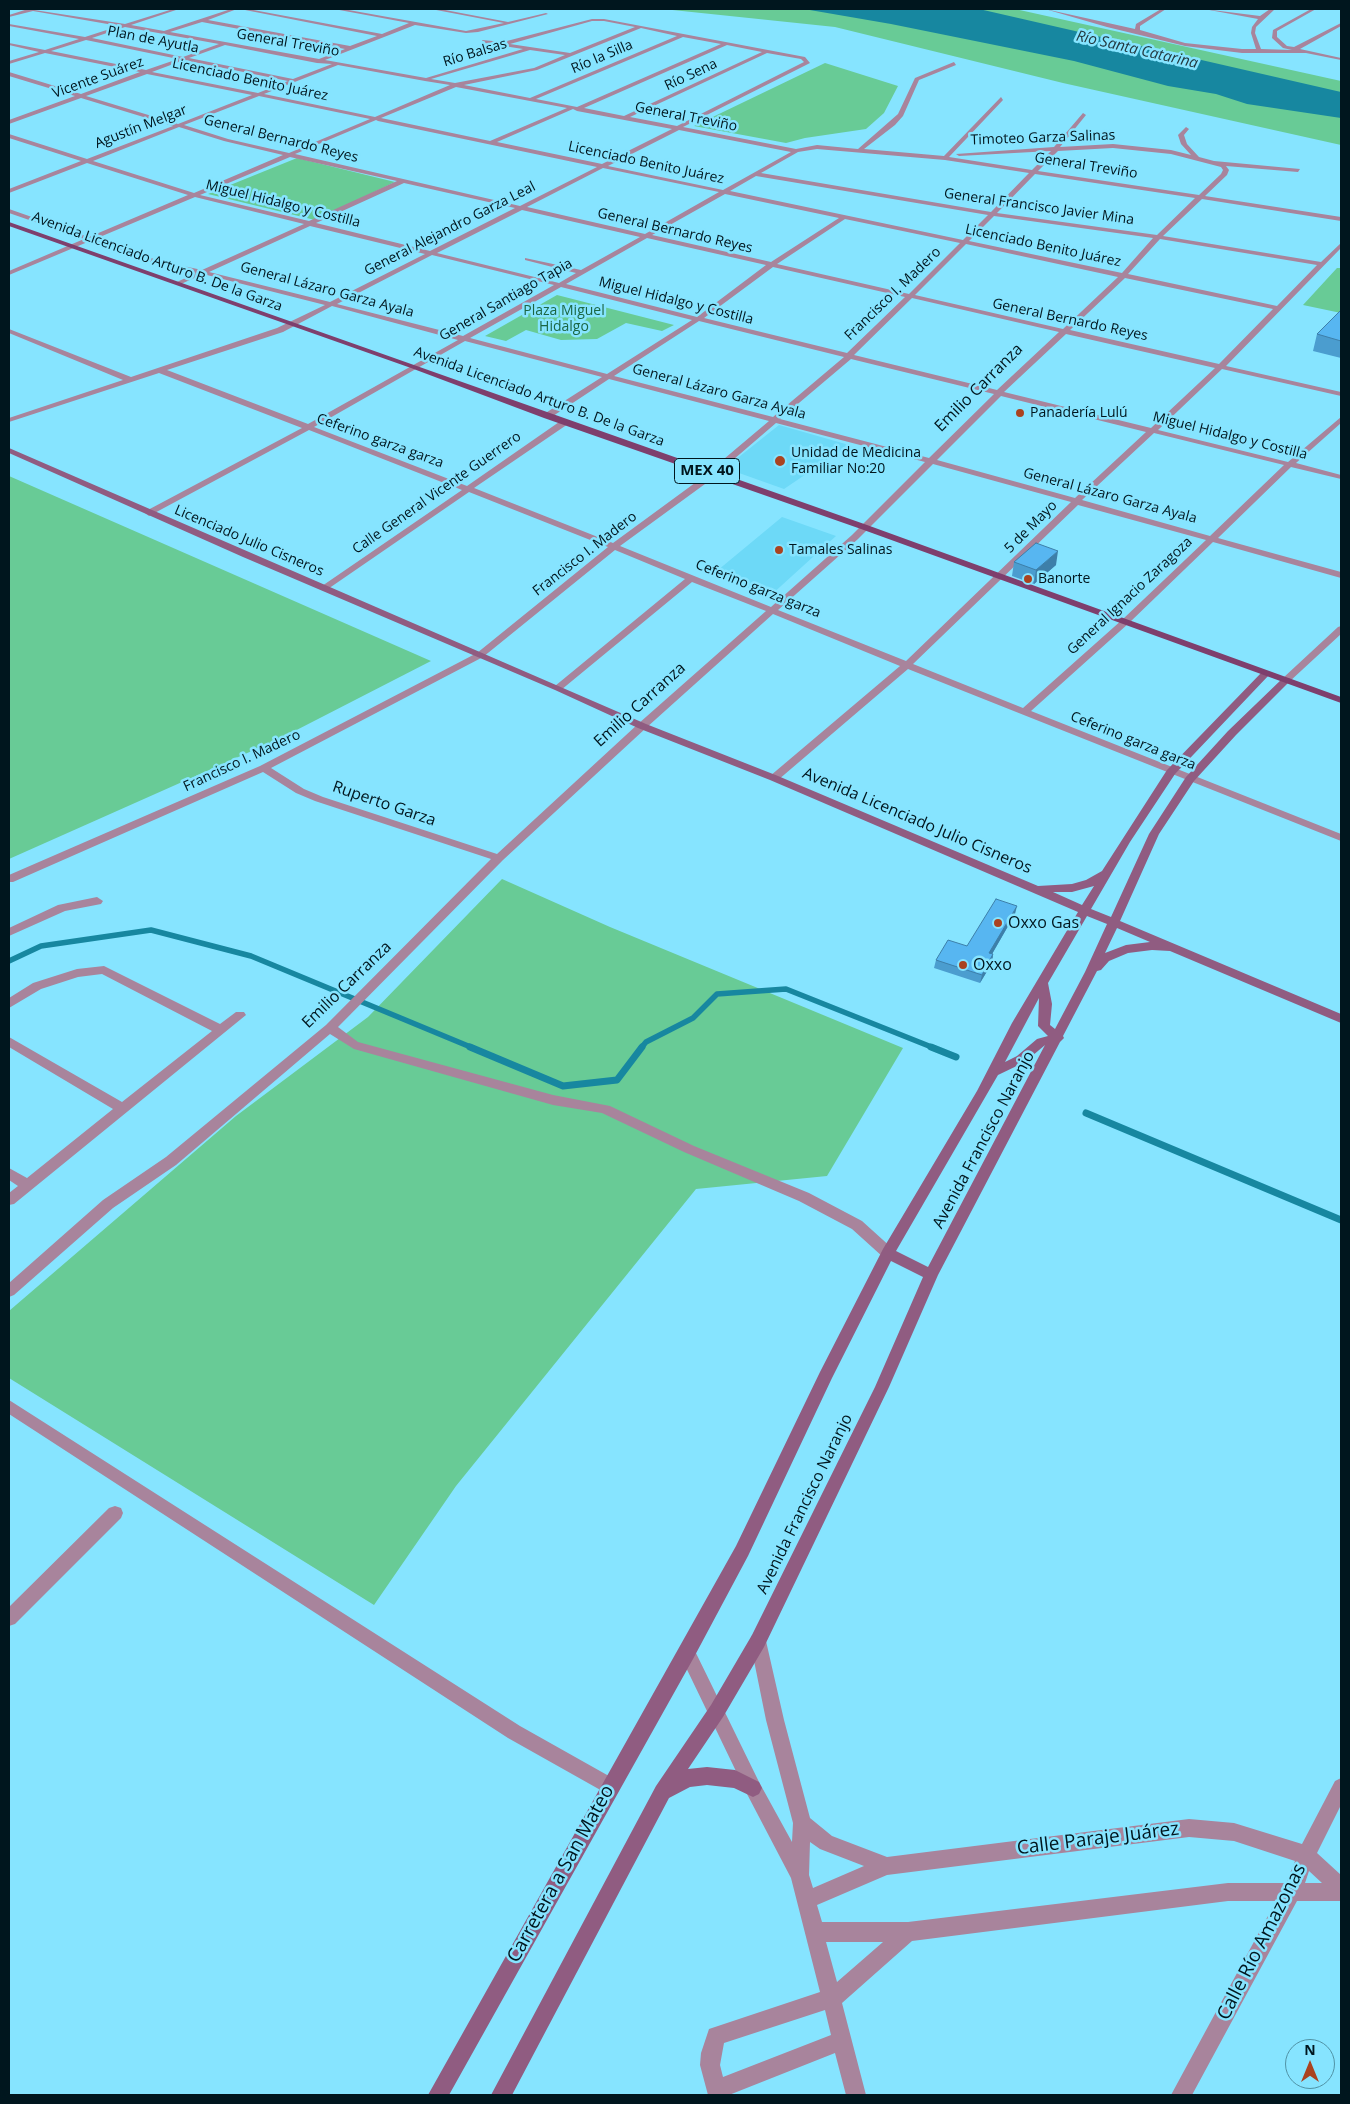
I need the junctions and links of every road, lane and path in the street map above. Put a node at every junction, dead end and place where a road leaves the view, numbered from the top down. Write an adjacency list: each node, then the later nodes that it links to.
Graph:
1 (33, 9): 22 (street); 30 (street, General Treviño)
2 (177, 9): 18 (street)
3 (234, 9): 24 (street)
4 (242, 9): 35 (street)
5 (336, 9): 15 (street)
6 (356, 9): 15 (street)
7 (433, 9): 19 (street)
8 (472, 9): 19 (street)
9 (1047, 9): 20 (street)
10 (1164, 9): 32 (street)
11 (1206, 9): 23 (street)
12 (1273, 9): 23 (street)
13 (1314, 9): 44 (street)
14 (150, 10): 18 (street)
15 (349, 11): 26 (street)
16 (530, 11): 27 (street)
17 (1074, 11): 20 (street)
18 (164, 13): 30 (street)
19 (459, 13): 25 (street)
20 (1064, 13): 32 (street)
21 (515, 15): 25 (street)
22 (9, 16)
23 (1261, 18): 45 (street)
24 (202, 20): 33 (street); 42 (street)
25 (499, 20): 27 (street)
26 (415, 23): 27 (street); 35 (street)
27 (512, 23)
28 (1341, 24): 44 (street)
29 (9, 25): 36 (street, Plan de Ayutla)
30 (124, 26): 33 (street, General Treviño); 36 (street)
31 (640, 27): 34 (street); 41 (street); 49 (street)
32 (1138, 31): 45 (street)
33 (164, 33): 40 (street, General Treviño)
34 (682, 35): 38 (street); 63 (street, Río la Silla)
35 (384, 36): 42 (street)
36 (84, 38): 46 (street); 50 (street, Plan de Ayutla)
37 (484, 41): 41 (street, Río Balsas)
38 (727, 43): 47 (street); 65 (street)
39 (9, 44): 46 (street, Licenciado Benito Juárez)
40 (223, 44): 50 (street, Vicente Suárez); 52 (street, General Treviño)
41 (503, 44): 43 (street, Río Balsas)
42 (350, 48): 52 (street)
43 (531, 48): 49 (street, Río Balsas); 58 (street, Río Balsas)
44 (1295, 49): 48 (street)
45 (1259, 50): 48 (street)
46 (46, 51): 53 (street); 56 (street, Licenciado Benito Juárez)
47 (767, 51): 67 (street, Río Sena); 71 (street, General Alejandro Garza Leal)
48 (1304, 52): 51 (street)
49 (573, 55): 60 (street)
50 (187, 58): 56 (street, Vicente Suárez); 59 (street, Plan de Ayutla)
51 (1341, 58)
52 (317, 61): 54 (street, General Treviño)
53 (9, 63)
54 (338, 64): 58 (street, General Treviño); 59 (street, Agustín Melgar)
55 (954, 64): 75 (street)
56 (150, 72): 61 (street, Licenciado Benito Juárez); 62 (street, Vicente Suárez)
57 (9, 74): 62 (street, General Bernardo Reyes)
58 (425, 79): 60 (street, General Treviño)
59 (293, 81): 61 (street, Agustín Melgar)
60 (455, 85): 63 (street, General Treviño); 68 (street)
61 (259, 95): 68 (street, Licenciado Benito Juárez); 70 (street, Agustín Melgar)
62 (83, 96): 69 (street, Vicente Suárez); 70 (street, General Bernardo Reyes)
63 (531, 100): 65 (street, General Treviño)
64 (1001, 100): 79 (street)
65 (575, 108): 67 (street, General Treviño); 74 (street)
66 (1083, 115): 76 (street, Francisco I. Madero)
67 (624, 118): 71 (street, General Treviño)
68 (378, 119): 74 (street, Licenciado Benito Juárez); 78 (street)
69 (9, 122)
70 (178, 126): 78 (street, General Bernardo Reyes); 81 (street, Agustín Melgar)
71 (673, 128): 77 (street, General Treviño); 83 (street, General Alejandro Garza Leal)
72 (1186, 129): 80 (street)
73 (9, 136): 81 (street, Miguel Hidalgo y Costilla)
74 (492, 142): 83 (street, Licenciado Benito Juárez)
75 (860, 150): 77 (street, General Treviño); 79 (street, General Treviño)
76 (1055, 150): 79 (street, Timoteo Garza Salinas); 80 (street, Timoteo Garza Salinas); 85 (street, Francisco I. Madero)
77 (796, 151): 86 (street, General Santiago Tapia)
78 (290, 155): 87 (street, General Bernardo Reyes); 90 (street)
79 (947, 156): 85 (street, General Treviño)
80 (1197, 158): 82 (street)
81 (86, 161): 88 (street, Agustín Melgar); 90 (street, Miguel Hidalgo y Costilla)
82 (1215, 163): 84 (street); 91 (street, Emilio Carranza)
83 (600, 166): 89 (street, Licenciado Benito Juárez); 92 (street, General Alejandro Garza Leal)
84 (1298, 170)
85 (1034, 171): 91 (street, General Treviño); 94 (street, Francisco I. Madero)
86 (753, 174): 89 (street, General Santiago Tapia); 94 (street, General Francisco Javier Mina)
87 (403, 181): 92 (street, General Bernardo Reyes); 98 (street)
88 (9, 191)
89 (721, 192): 95 (street, Licenciado Benito Juárez); 99 (street, General Santiago Tapia)
90 (194, 195): 98 (street, Miguel Hidalgo y Costilla); 101 (street)
91 (1202, 197): 96 (street, General Treviño); 100 (street, Emilio Carranza)
92 (517, 208): 99 (street, General Bernardo Reyes); 105 (street, General Alejandro Garza Leal)
93 (9, 211): 101 (street, General Lázaro Garza Ayala)
94 (991, 214): 100 (street, General Francisco Javier Mina); 102 (street, Francisco I. Madero)
95 (843, 218): 102 (street, Licenciado Benito Juárez); 108 (street)
96 (1341, 219)
97 (9, 224): 104 (main road, Avenida Licenciado Arturo B. De la Garza / MEX 40)
98 (312, 224): 105 (street, Miguel Hidalgo y Costilla); 111 (street)
99 (644, 237): 108 (street, General Bernardo Reyes); 109 (street, General Santiago Tapia)
100 (1158, 237): 107 (street, General Francisco Javier Mina); 112 (street, Emilio Carranza)
101 (88, 240): 104 (street); 111 (street, General Lázaro Garza Ayala)
102 (965, 242): 112 (street, Licenciado Benito Juárez); 115 (street, Francisco I. Madero)
103 (1341, 245): 107 (street, 5 de Mayo)
104 (72, 246): 110 (street); 113 (main road, Avenida Licenciado Arturo B. De la Garza / MEX 40)
105 (429, 253): 114 (street, Miguel Hidalgo y Costilla); 116 (street, General Alejandro Garza Leal)
106 (527, 259): 109 (street)
107 (1322, 264): 117 (street, 5 de Mayo)
108 (771, 265): 115 (street, General Bernardo Reyes); 118 (street)
109 (581, 272): 114 (street, General Santiago Tapia)
110 (9, 273)
111 (203, 274): 113 (street); 116 (street, General Lázaro Garza Ayala)
112 (1124, 275): 117 (street, Licenciado Benito Juárez); 121 (street, Emilio Carranza)
113 (179, 283): 119 (main road, Avenida Licenciado Arturo B. De la Garza / MEX 40)
114 (558, 285): 118 (street, Miguel Hidalgo y Costilla); 122 (street, General Santiago Tapia)
115 (911, 297): 121 (street, General Bernardo Reyes); 123 (street, Francisco I. Madero)
116 (330, 305): 119 (street, General Alejandro Garza Leal); 122 (street, General Lázaro Garza Ayala)
117 (1278, 308): 125 (street, 5 de Mayo)
118 (698, 319): 123 (street, Miguel Hidalgo y Costilla); 127 (street)
119 (292, 324): 124 (main road, Avenida Licenciado Arturo B. De la Garza / MEX 40); 126 (street, General Alejandro Garza Leal)
120 (9, 331): 128 (street)
121 (1063, 331): 125 (street, General Bernardo Reyes); 129 (street, Emilio Carranza)
122 (464, 340): 124 (street, General Santiago Tapia); 127 (street, General Lázaro Garza Ayala)
123 (848, 357): 129 (street, Miguel Hidalgo y Costilla); 134 (street, Francisco I. Madero)
124 (414, 366): 131 (main road, Avenida Licenciado Arturo B. De la Garza / MEX 40); 136 (street, General Santiago Tapia)
125 (1221, 366): 130 (street, General Bernardo Reyes); 137 (street, 5 de Mayo)
126 (162, 371): 128 (street, General Alejandro Garza Leal); 136 (street, Ceferino garza garza)
127 (608, 378): 131 (street); 134 (street, General Lázaro Garza Ayala)
128 (130, 380): 133 (street, General Alejandro Garza Leal)
129 (1000, 392): 137 (street, Miguel Hidalgo y Costilla); 139 (street, Emilio Carranza)
130 (1341, 394)
131 (547, 416): 135 (main road, Avenida Licenciado Arturo B. De la Garza / MEX 40)
132 (1341, 419): 140 (street, General Ignacio Zaragoza)
133 (9, 420)
134 (773, 421): 139 (street, General Lázaro Garza Ayala); 141 (street, Francisco I. Madero)
135 (565, 422): 141 (main road, Avenida Licenciado Arturo B. De la Garza / MEX 40); 143 (street, Calle General Vicente Guerrero)
136 (307, 428): 143 (street, Ceferino garza garza); 145 (street, General Santiago Tapia)
137 (1154, 430): 140 (street, Miguel Hidalgo y Costilla); 144 (street, 5 de Mayo)
138 (9, 450): 145 (main road, Licenciado Julio Cisneros)
139 (931, 461): 144 (street, General Lázaro Garza Ayala); 146 (street, Emilio Carranza)
140 (1290, 464): 142 (street, Miguel Hidalgo y Costilla); 147 (street, General Ignacio Zaragoza)
141 (712, 473): 146 (main road, Avenida Licenciado Arturo B. De la Garza / MEX 40); 148 (street, Francisco I. Madero)
142 (1341, 477)
143 (467, 488): 148 (street, Ceferino garza garza); 152 (street, Calle General Vicente Guerrero)
144 (1077, 501): 147 (street, General Lázaro Garza Ayala); 150 (street, 5 de Mayo)
145 (149, 513): 152 (main road, Licenciado Julio Cisneros)
146 (864, 528): 150 (main road, Avenida Licenciado Arturo B. De la Garza / MEX 40); 153 (street, Emilio Carranza)
147 (1212, 538): 149 (street, General Lázaro Garza Ayala); 154 (street, General Ignacio Zaragoza)
148 (616, 546): 151 (street, Ceferino garza garza); 156 (street, Francisco I. Madero)
149 (1341, 574)
150 (1000, 576): 154 (main road, Avenida Licenciado Arturo B. De la Garza / MEX 40); 157 (street, 5 de Mayo)
151 (692, 577): 153 (street, Ceferino garza garza); 160 (street)
152 (325, 588): 156 (main road, Licenciado Julio Cisneros)
153 (772, 609): 157 (street, Ceferino garza garza); 163 (street, Emilio Carranza)
154 (1126, 621): 158 (main road, Avenida Licenciado Arturo B. De la Garza / MEX 40); 162 (street, General Ignacio Zaragoza)
155 (1341, 630): 159 (street, Avenida Francisco Naranjo)
156 (480, 655): 160 (main road, Avenida Licenciado Julio Cisneros); 164 (street, Francisco I. Madero)
157 (908, 664): 162 (street, Ceferino garza garza); 166 (street, 5 de Mayo)
158 (1266, 673): 159 (main road, Avenida Licenciado Arturo B. De la Garza / MEX 40); 165 (main road, Avenida Francisco Naranjo)
159 (1286, 680): 161 (main road, Avenida Licenciado Arturo B. De la Garza / MEX 40); 167 (main road, Avenida Francisco Naranjo)
160 (558, 688): 163 (main road, Avenida Licenciado Julio Cisneros)
161 (1341, 700)
162 (1025, 711): 165 (street, Ceferino garza garza)
163 (642, 726): 166 (main road, Avenida Licenciado Julio Cisneros); 169 (street, Emilio Carranza)
164 (264, 768): 169 (street, Ruperto Garza); 171 (street, Francisco I. Madero)
165 (1172, 772): 167 (street, Ceferino garza garza); 170 (main road, Avenida Francisco Naranjo)
166 (774, 778): 172 (main road, Avenida Licenciado Julio Cisneros)
167 (1190, 779): 168 (street, Ceferino garza garza); 175 (main road, Avenida Francisco Naranjo)
168 (1341, 838)
169 (499, 858): 183 (street, Emilio Carranza)
170 (1109, 872): 172 (main road); 174 (main road, Avenida Francisco Naranjo)
171 (9, 879)
172 (1034, 889): 174 (main road, Avenida Licenciado Julio Cisneros)
173 (97, 901): 176 (street)
174 (1085, 911): 175 (main road, Avenida Licenciado Julio Cisneros); 179 (main road, Avenida Francisco Naranjo)
175 (1114, 922): 177 (main road, Avenida Licenciado Julio Cisneros); 178 (main road, Avenida Francisco Naranjo)
176 (9, 932)
177 (1180, 950): 178 (main road); 182 (main road, Avenida Licenciado Julio Cisneros)
178 (1091, 972): 185 (main road, Avenida Francisco Naranjo)
179 (1042, 983): 185 (main road); 187 (main road, Avenida Francisco Naranjo)
180 (9, 1004): 184 (street)
181 (240, 1015): 184 (street)
182 (1341, 1019)
183 (330, 1028): 192 (street); 194 (street, Emilio Carranza)
184 (221, 1030): 188 (street)
185 (1058, 1038): 187 (main road); 193 (main road, Avenida Francisco Naranjo)
186 (9, 1041): 188 (street)
187 (994, 1072): 192 (main road, Avenida Francisco Naranjo)
188 (123, 1109): 190 (street)
189 (9, 1173): 190 (street)
190 (27, 1185): 191 (street)
191 (9, 1200)
192 (888, 1253): 193 (main road); 199 (main road, Avenida Francisco Naranjo)
193 (931, 1275): 198 (main road, Avenida Francisco Naranjo)
194 (9, 1291)
195 (9, 1406): 201 (street)
196 (116, 1513): 197 (street)
197 (9, 1618)
198 (758, 1641): 200 (main road, Avenida Francisco Naranjo); 205 (street)
199 (687, 1653): 200 (street); 201 (main road, Carretera a San Mateo)
200 (717, 1711): 203 (street); 204 (main road)
201 (610, 1786): 217 (main road, Carretera a San Mateo)
202 (1341, 1787): 206 (street, Calle Río Amazonas)
203 (753, 1788): 204 (main road); 208 (street)
204 (662, 1792): 218 (main road)
205 (802, 1823): 207 (street, Calle Paraje Juárez); 208 (street)
206 (1306, 1855): 207 (street, Calle Paraje Juárez); 209 (street); 210 (street, Calle Río Amazonas)
207 (887, 1866): 211 (street, Calle Paraje Juárez)
208 (800, 1874): 211 (street)
209 (1341, 1890): 210 (street)
210 (1292, 1891): 213 (street); 220 (street, Calle Río Amazonas)
211 (808, 1899): 212 (street)
212 (816, 1932): 213 (street); 214 (street)
213 (908, 1932): 214 (street)
214 (833, 1998): 215 (street); 216 (street)
215 (842, 2040): 216 (street); 219 (street)
216 (717, 2093)
217 (438, 2095)
218 (500, 2095)
219 (856, 2095)
220 (1181, 2095)

